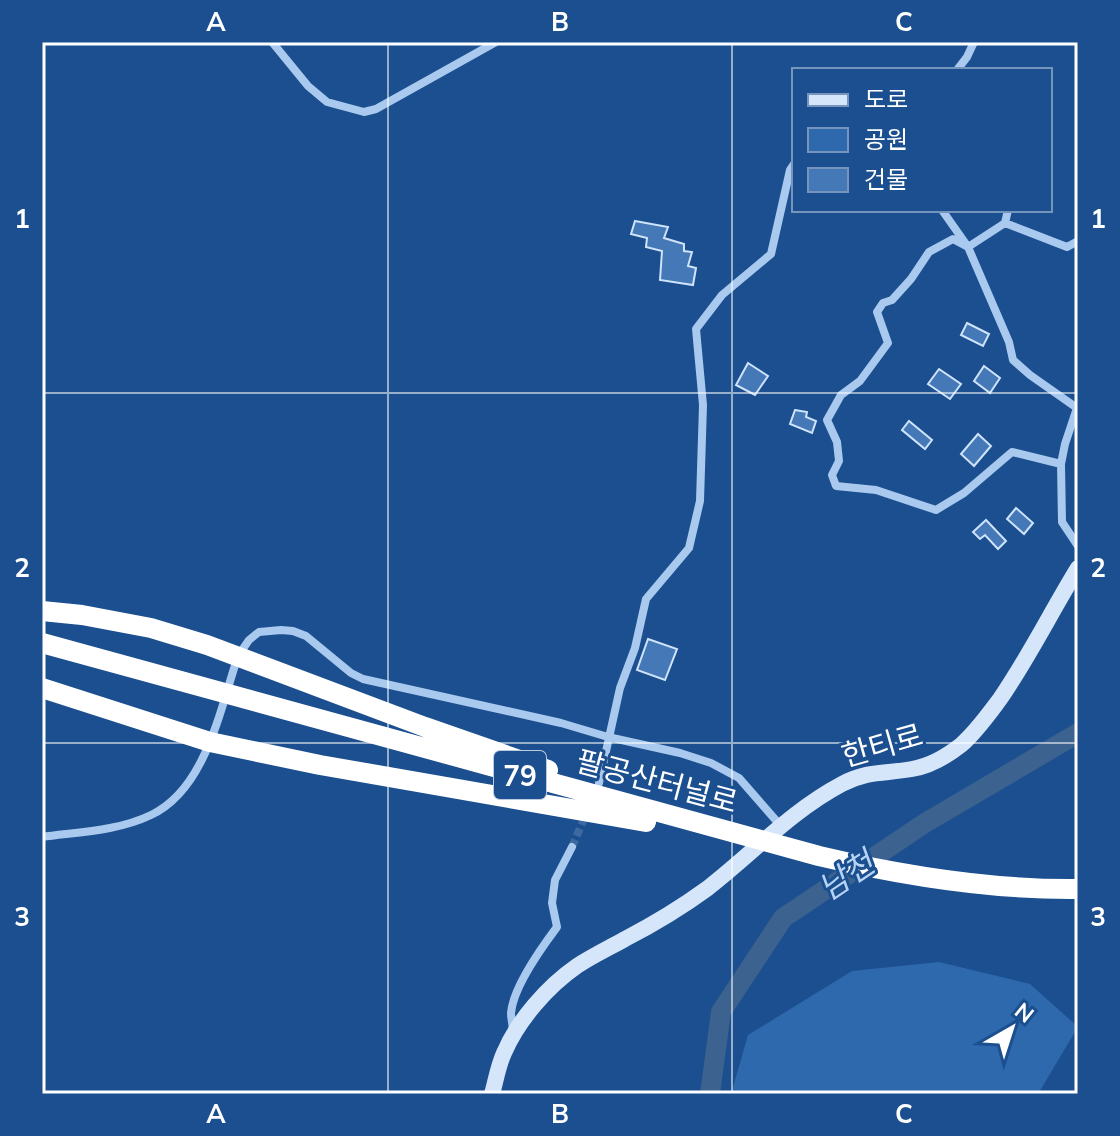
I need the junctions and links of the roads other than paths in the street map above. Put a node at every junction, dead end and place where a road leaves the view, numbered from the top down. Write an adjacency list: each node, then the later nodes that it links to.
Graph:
1 (272, 42): 2 (street)
2 (496, 42)
3 (974, 42): 4 (street)
4 (959, 68)
5 (792, 167): 20 (street)
6 (943, 212): 10 (street)
7 (1008, 212): 8 (street)
8 (1005, 223): 9 (street); 10 (street)
9 (1078, 241)
10 (968, 247): 11 (street); 11 (street)
11 (1061, 464): 12 (street)
12 (1078, 546)
13 (1078, 568): 24 (street, 한티로)
14 (42, 611): 17 (highway)
15 (42, 643): 18 (highway, 팔공산터널로 / 79)
16 (42, 655): 18 (highway, 팔공산터널로 / 79)
17 (238, 656): 20 (street); 21 (street); 23 (highway)
18 (94, 663): 23 (highway, 팔공산터널로 / 79)
19 (42, 688): 21 (highway)
20 (608, 737): 22 (street); 24 (street)
21 (210, 742): 23 (highway); 25 (street)
22 (599, 783)
23 (662, 820): 28 (highway, 팔공산터널로 / 79)
24 (780, 825): 30 (street, 한티로)
25 (42, 837)
26 (572, 847): 30 (street)
27 (1078, 889): 28 (highway, 팔공산터널로 / 79)
28 (1004, 892): 29 (highway, 팔공산터널로 / 79)
29 (1078, 899)
30 (514, 1034): 31 (street, 한티로)
31 (492, 1094)

